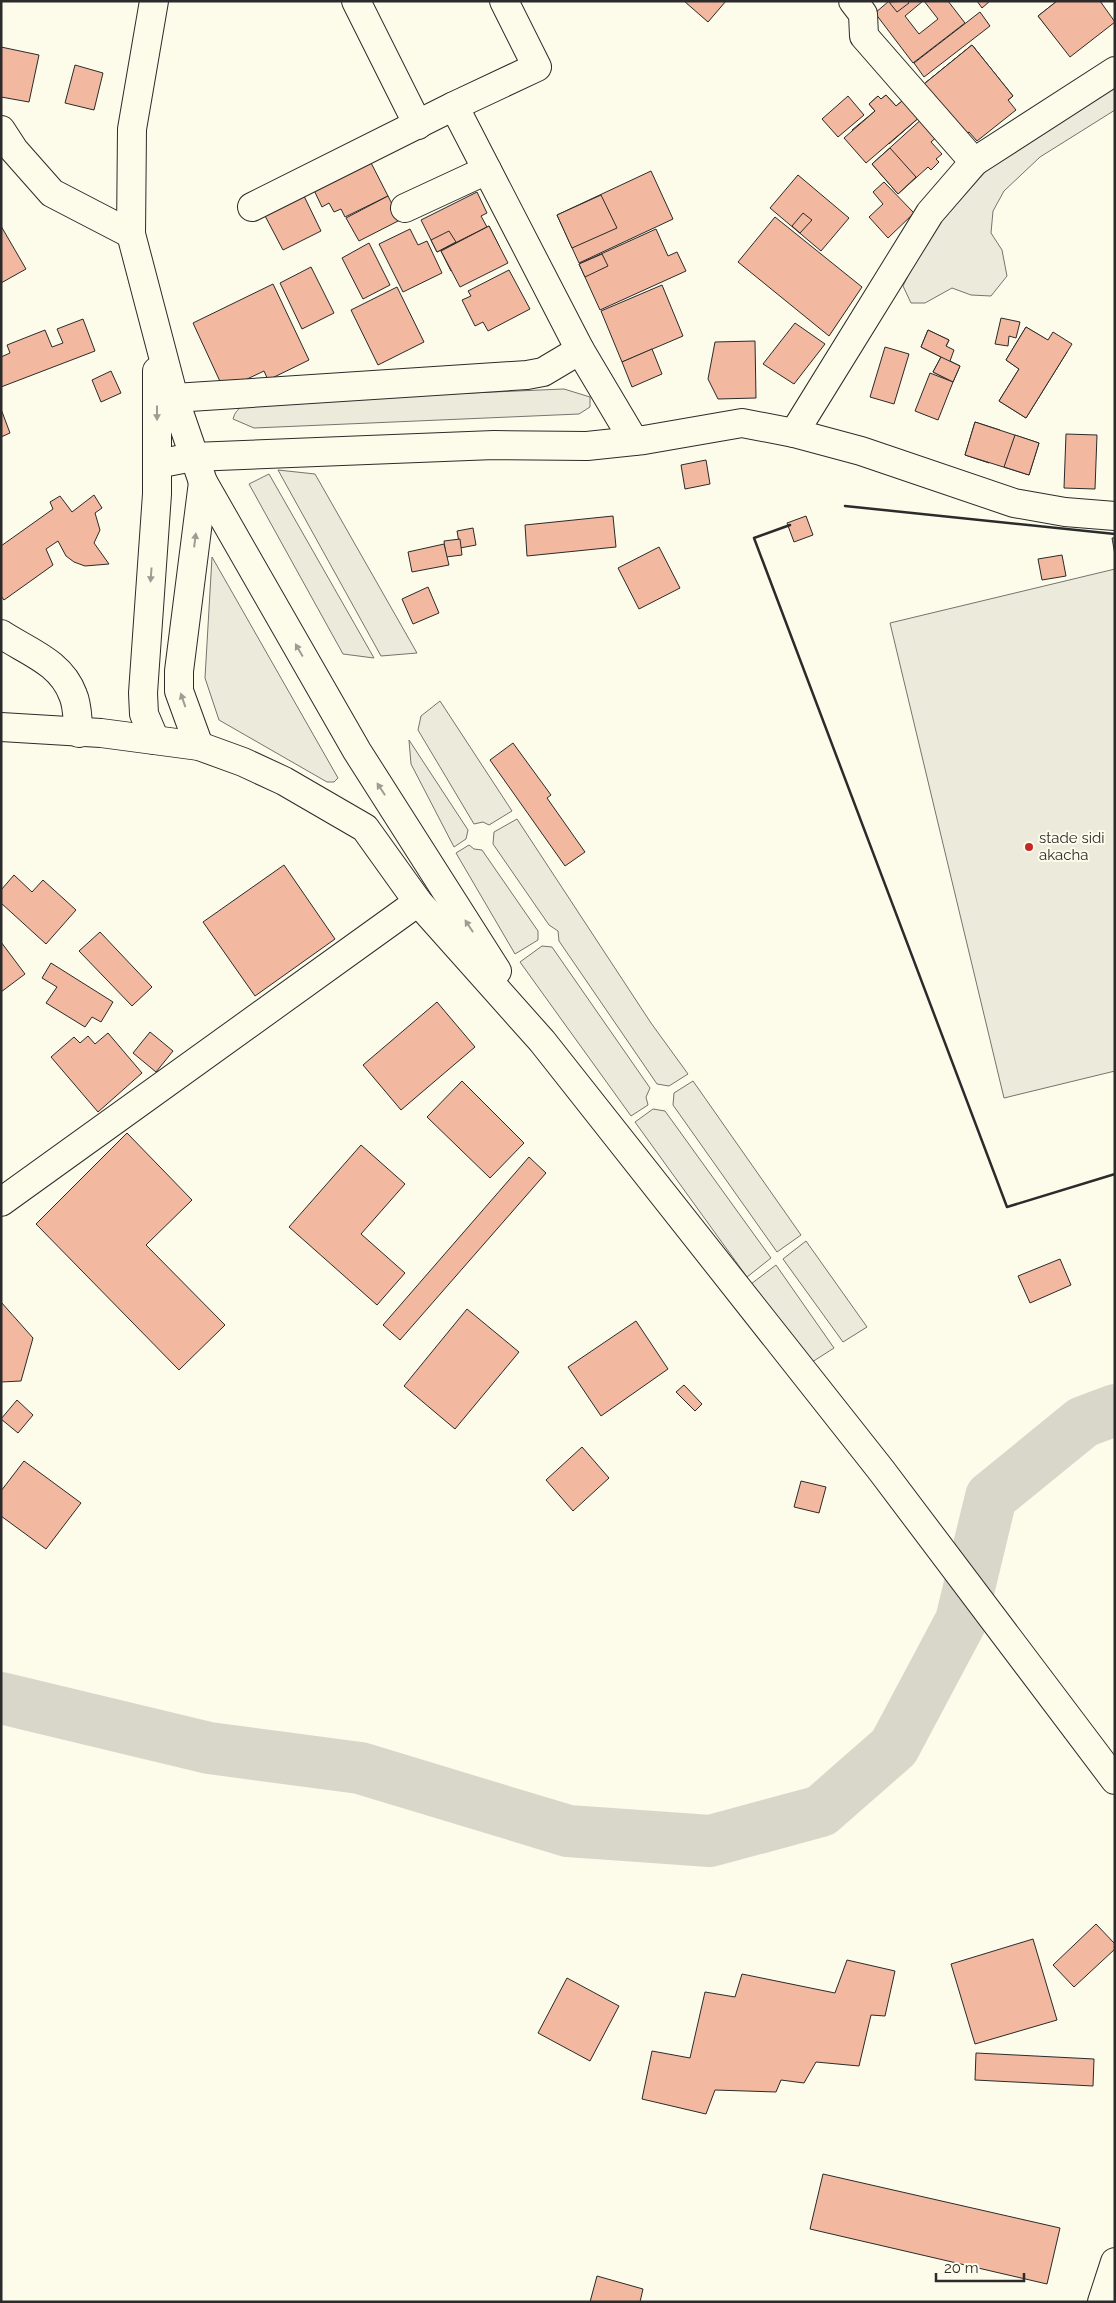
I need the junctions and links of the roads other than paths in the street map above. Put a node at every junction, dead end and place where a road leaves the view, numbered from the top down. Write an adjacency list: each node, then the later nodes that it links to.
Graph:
1 (154, 1): 13 (street)
2 (356, 1): 7 (street)
3 (504, 1): 6 (street)
4 (853, 1): 9 (street)
5 (1115, 71): 9 (street)
6 (454, 106): 7 (street); 10 (street)
7 (418, 125): 11 (street)
8 (1, 130): 13 (street)
9 (974, 162): 17 (street)
10 (487, 170): 12 (street); 15 (street)
11 (252, 207)
12 (405, 208)
13 (131, 234): 14 (street)
14 (157, 329): 16 (street); 19 (street, one-way to 19)
15 (580, 350): 16 (street); 18 (street)
16 (174, 398): 20 (street)
17 (794, 433): 18 (street); 21 (street)
18 (634, 441): 20 (street)
19 (157, 464): 20 (street); 25 (street, one-way to 25)
20 (198, 469): 26 (street, one-way to 20); 28 (street, one-way to 20)
21 (1115, 516)
22 (1, 634): 24 (street)
23 (1, 727): 24 (street)
24 (79, 733): 25 (street)
25 (155, 740): 26 (street)
26 (199, 746): 27 (street)
27 (418, 902): 28 (street); 29 (street)
28 (542, 1041): 30 (street)
29 (1, 1202)
30 (1115, 1780)
31 (1115, 2262): 32 (street)
32 (1102, 2302)

